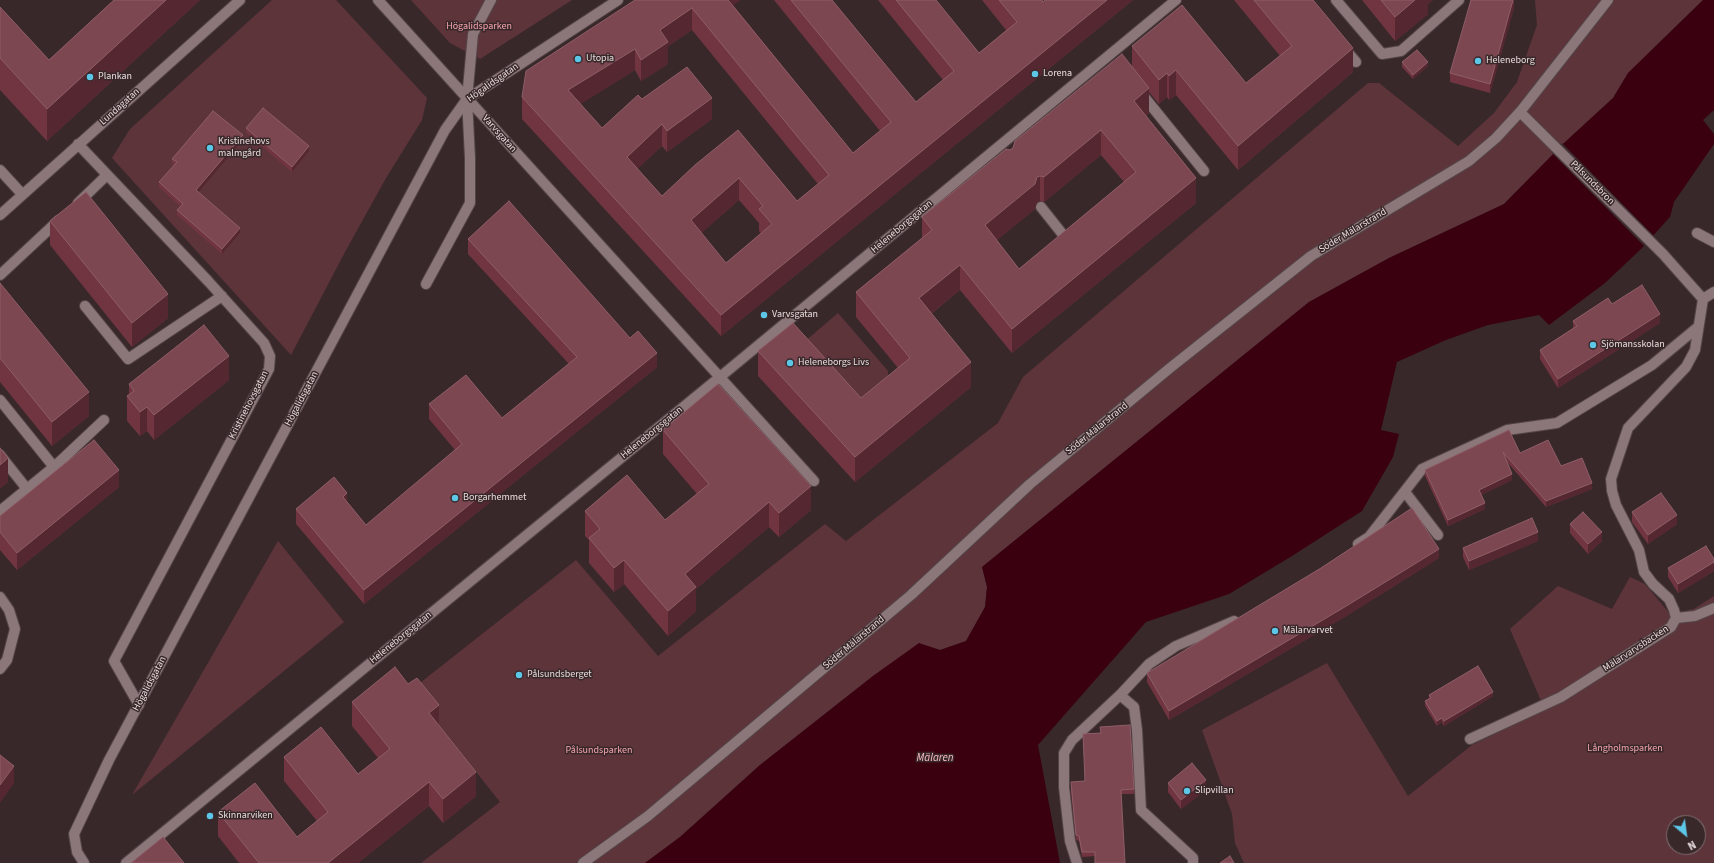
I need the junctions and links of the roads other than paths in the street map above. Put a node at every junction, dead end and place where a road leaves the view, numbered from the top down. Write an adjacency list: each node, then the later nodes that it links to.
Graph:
1 (240, 0): 14 (street, Lundagatan)
2 (378, 0): 12 (street, Varvsgatan)
3 (491, 0): 12 (street)
4 (618, 0): 12 (street, Högalidsgatan)
5 (1176, 0): 31 (street, Heleneborgsgatan)
6 (1336, 0): 7 (street)
7 (1459, 0)
8 (1608, 0): 13 (street, Söder Mälarstrand)
9 (1337, 40): 10 (street)
10 (1356, 62)
11 (1134, 85): 16 (street)
12 (467, 99): 25 (street); 31 (street, Varvsgatan); 48 (street, Högalidsgatan)
13 (1520, 112): 28 (street, Pålsundsbron); 52 (street, Söder Mälarstrand)
14 (78, 144): 17 (street, Kristinehovsgatan); 18 (street, Lundagatan)
15 (0, 170): 18 (street)
16 (1204, 171)
17 (107, 176): 24 (street); 27 (street, Kristinehovsgatan)
18 (22, 194): 20 (street, Lundagatan)
19 (1041, 207): 22 (street)
20 (0, 214)
21 (1697, 233): 23 (street)
22 (1064, 236)
23 (1714, 242)
24 (0, 275)
25 (426, 284)
26 (1714, 292): 28 (street)
27 (222, 296): 29 (street); 48 (street, Kristinehovsgatan)
28 (1703, 299): 30 (street, Mälarvarvsbacken)
29 (85, 306)
30 (1698, 327): 38 (street); 45 (street, Mälarvarvsbacken)
31 (720, 377): 36 (street, Varvsgatan); 51 (street, Heleneborgsgatan)
32 (0, 400): 35 (street)
33 (104, 420): 35 (street)
34 (0, 455): 37 (street)
35 (54, 466): 37 (street)
36 (814, 481)
37 (27, 489): 39 (street)
38 (1405, 492): 40 (street); 41 (street)
39 (0, 511)
40 (1438, 535)
41 (1349, 550)
42 (0, 597): 46 (street)
43 (1714, 608): 45 (street)
44 (1241, 617): 47 (street)
45 (1676, 618): 49 (street, Mälarvarvsbacken)
46 (0, 669)
47 (1120, 695): 53 (street); 54 (street)
48 (139, 705): 50 (street, Högalidsgatan)
49 (1470, 739)
50 (84, 863)
51 (126, 863)
52 (583, 863)
53 (1076, 863)
54 (1193, 863)

